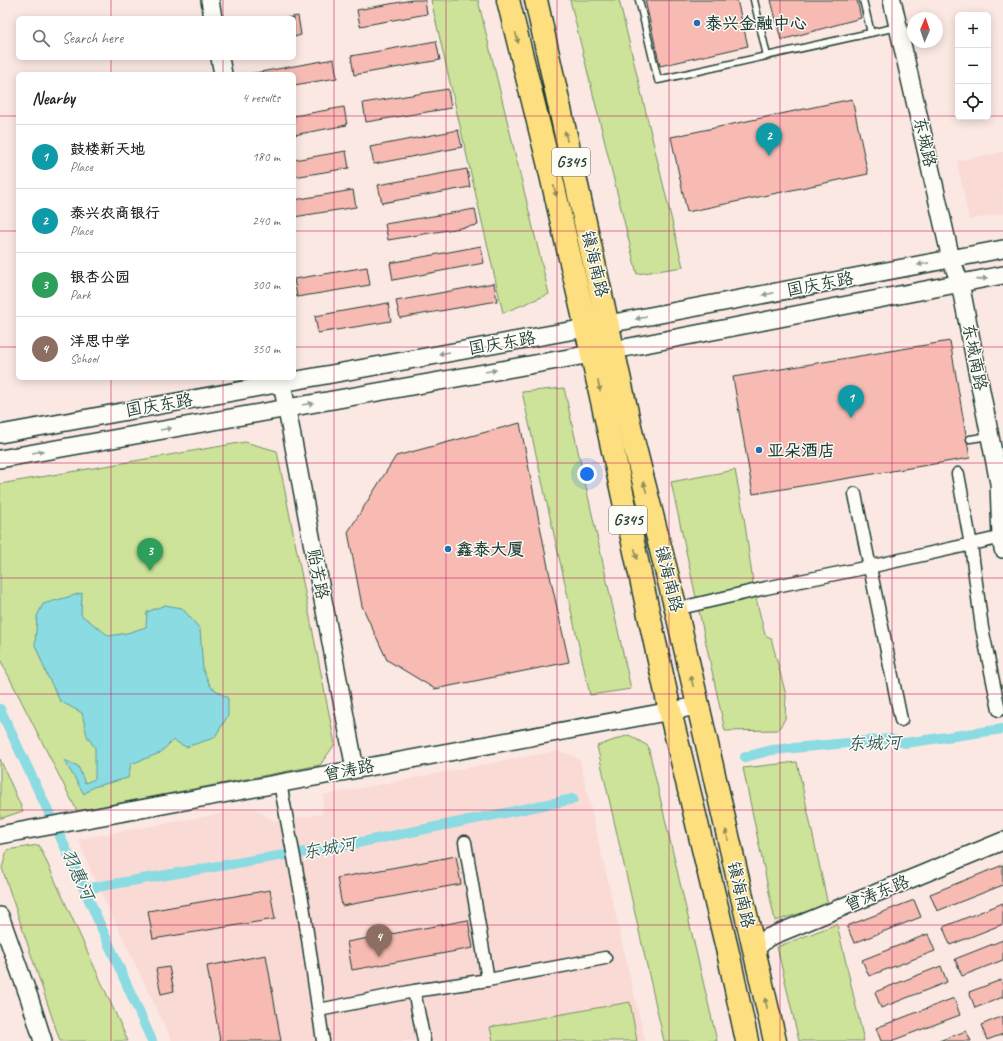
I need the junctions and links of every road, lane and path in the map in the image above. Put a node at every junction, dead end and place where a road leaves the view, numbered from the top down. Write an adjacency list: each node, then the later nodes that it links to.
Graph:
1 (210, 0): 8 (main road)
2 (508, 0): 19 (highway, 镇海南路 / G345, one-way to 19)
3 (536, 0): 18 (highway, 镇海南路 / G345, one-way to 3)
4 (639, 0): 11 (lane)
5 (754, 0): 11 (lane)
6 (863, 0): 10 (lane)
7 (892, 0): 9 (main road, 东城路)
8 (213, 16)
9 (898, 27): 10 (lane); 15 (main road, 东城路)
10 (871, 33): 11 (lane)
11 (767, 56)
12 (220, 60): 13 (main road)
13 (224, 72)
14 (1003, 249): 15 (main road, 国庆东路)
15 (952, 259): 17 (main road, 东城路); 18 (main road, 国庆东路, one-way to 18)
16 (1003, 275): 17 (main road, 国庆东路, one-way to 16)
17 (960, 283): 20 (main road, 国庆东路); 26 (main road, 东城南路)
18 (608, 324): 19 (main road, 国庆东路); 20 (highway, 镇海南路 / G345)
19 (586, 328): 21 (highway, 镇海南路 / G345); 22 (main road, 国庆东路, one-way to 22)
20 (614, 350): 21 (main road, 国庆东路); 34 (highway, 镇海南路 / G345, one-way to 20)
21 (592, 353): 24 (main road, 国庆东路, one-way to 21); 37 (highway, 镇海南路 / G345, one-way to 37)
22 (296, 377)
23 (281, 380): 24 (main road, 贻芳路); 25 (main road, 国庆东路)
24 (286, 408): 28 (main road, 国庆东路, one-way to 24); 39 (main road, 贻芳路)
25 (0, 434)
26 (990, 435): 27 (lane); 31 (main road, 东城南路)
27 (970, 439)
28 (0, 459)
29 (958, 474): 32 (street)
30 (855, 494): 33 (street)
31 (1002, 541): 32 (street)
32 (971, 545): 33 (street); 36 (street)
33 (869, 567): 34 (street); 38 (street)
34 (676, 609): 35 (highway, 镇海南路 / G345, one-way to 34)
35 (698, 706): 37 (main road, 曾涛路); 46 (highway, 镇海南路 / G345, one-way to 35)
36 (999, 710)
37 (670, 711): 39 (main road, 曾涛路); 55 (highway, 镇海南路 / G345)
38 (901, 720)
39 (355, 769): 40 (main road, 曾涛路)
40 (280, 784): 41 (main road, 曾涛路); 50 (street)
41 (0, 835)
42 (1003, 841): 46 (main road, 曾涛东路)
43 (464, 842): 48 (street)
44 (0, 916): 52 (main road)
45 (0, 942): 51 (main road)
46 (754, 951): 56 (highway, 镇海南路 / G345, one-way to 46)
47 (606, 958): 48 (street)
48 (488, 980): 49 (street)
49 (414, 990): 50 (street); 54 (street)
50 (319, 1010): 53 (street)
51 (35, 1041)
52 (43, 1041)
53 (323, 1041)
54 (424, 1041)
55 (747, 1041)
56 (775, 1041)

